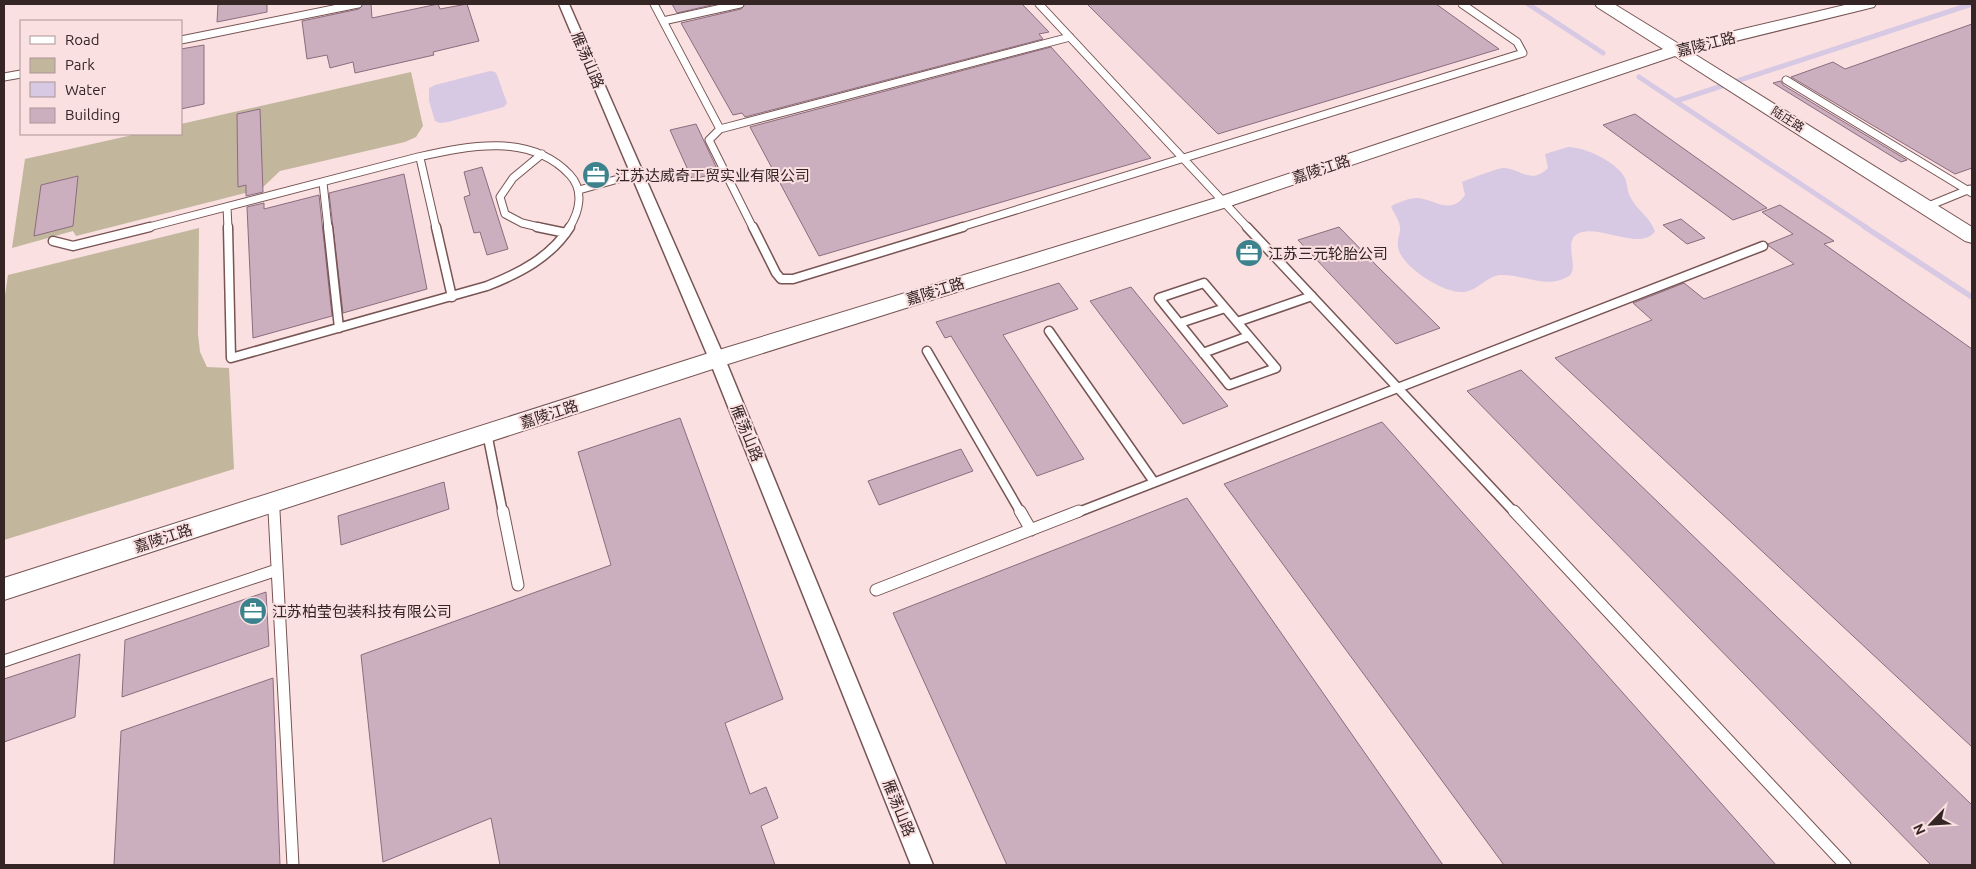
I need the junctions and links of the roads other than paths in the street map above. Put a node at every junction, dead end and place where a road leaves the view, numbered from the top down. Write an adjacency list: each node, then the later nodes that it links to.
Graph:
1 (358, 4): 11 (lane)
2 (567, 4): 20 (street, 雁荡山路)
3 (654, 4): 9 (lane)
4 (740, 4): 9 (lane)
5 (1039, 4): 10 (lane)
6 (1462, 4): 19 (lane)
7 (1603, 4): 12 (street, 陆庄路)
8 (1868, 4): 12 (street, 嘉陵江路)
9 (663, 21): 16 (lane)
10 (1070, 37): 16 (lane); 19 (lane)
11 (182, 40)
12 (1677, 50): 24 (street, 嘉陵江路); 26 (street, 陆庄路)
13 (20, 74): 14 (lane)
14 (4, 77)
15 (1786, 80): 23 (lane)
16 (720, 129): 19 (lane)
17 (542, 154): 18 (lane); 22 (lane); 27 (lane)
18 (420, 158): 21 (lane); 32 (lane)
19 (1183, 159): 24 (lane)
20 (636, 174): 22 (lane); 41 (street, 雁荡山路)
21 (323, 183): 25 (lane); 36 (lane)
22 (579, 190): 27 (lane)
23 (1971, 190): 26 (lane)
24 (1223, 202): 31 (lane); 41 (street, 嘉陵江路)
25 (227, 207): 29 (lane); 36 (lane)
26 (1926, 207): 28 (street, 陆庄路)
27 (566, 233): 32 (lane)
28 (1972, 236)
29 (53, 241)
30 (1764, 246): 42 (lane)
31 (1312, 296): 34 (lane); 42 (lane)
32 (452, 297): 36 (lane)
33 (1225, 308): 34 (lane); 35 (lane); 35 (lane)
34 (1237, 322): 38 (lane)
35 (1180, 323): 40 (lane)
36 (339, 328)
37 (1049, 331): 44 (lane)
38 (1249, 336): 40 (lane); 40 (lane)
39 (927, 351): 46 (lane)
40 (1203, 353)
41 (717, 359): 43 (street, 嘉陵江路); 53 (street, 雁荡山路)
42 (1397, 388): 44 (lane); 54 (lane)
43 (487, 434): 45 (street, 嘉陵江路); 48 (lane)
44 (1154, 482): 46 (lane)
45 (273, 502): 47 (lane); 49 (street, 嘉陵江路)
46 (1031, 530): 50 (lane)
47 (277, 570): 51 (lane); 52 (lane)
48 (518, 585)
49 (4, 589)
50 (876, 590)
51 (4, 661)
52 (293, 865)
53 (922, 865)
54 (1845, 865)

